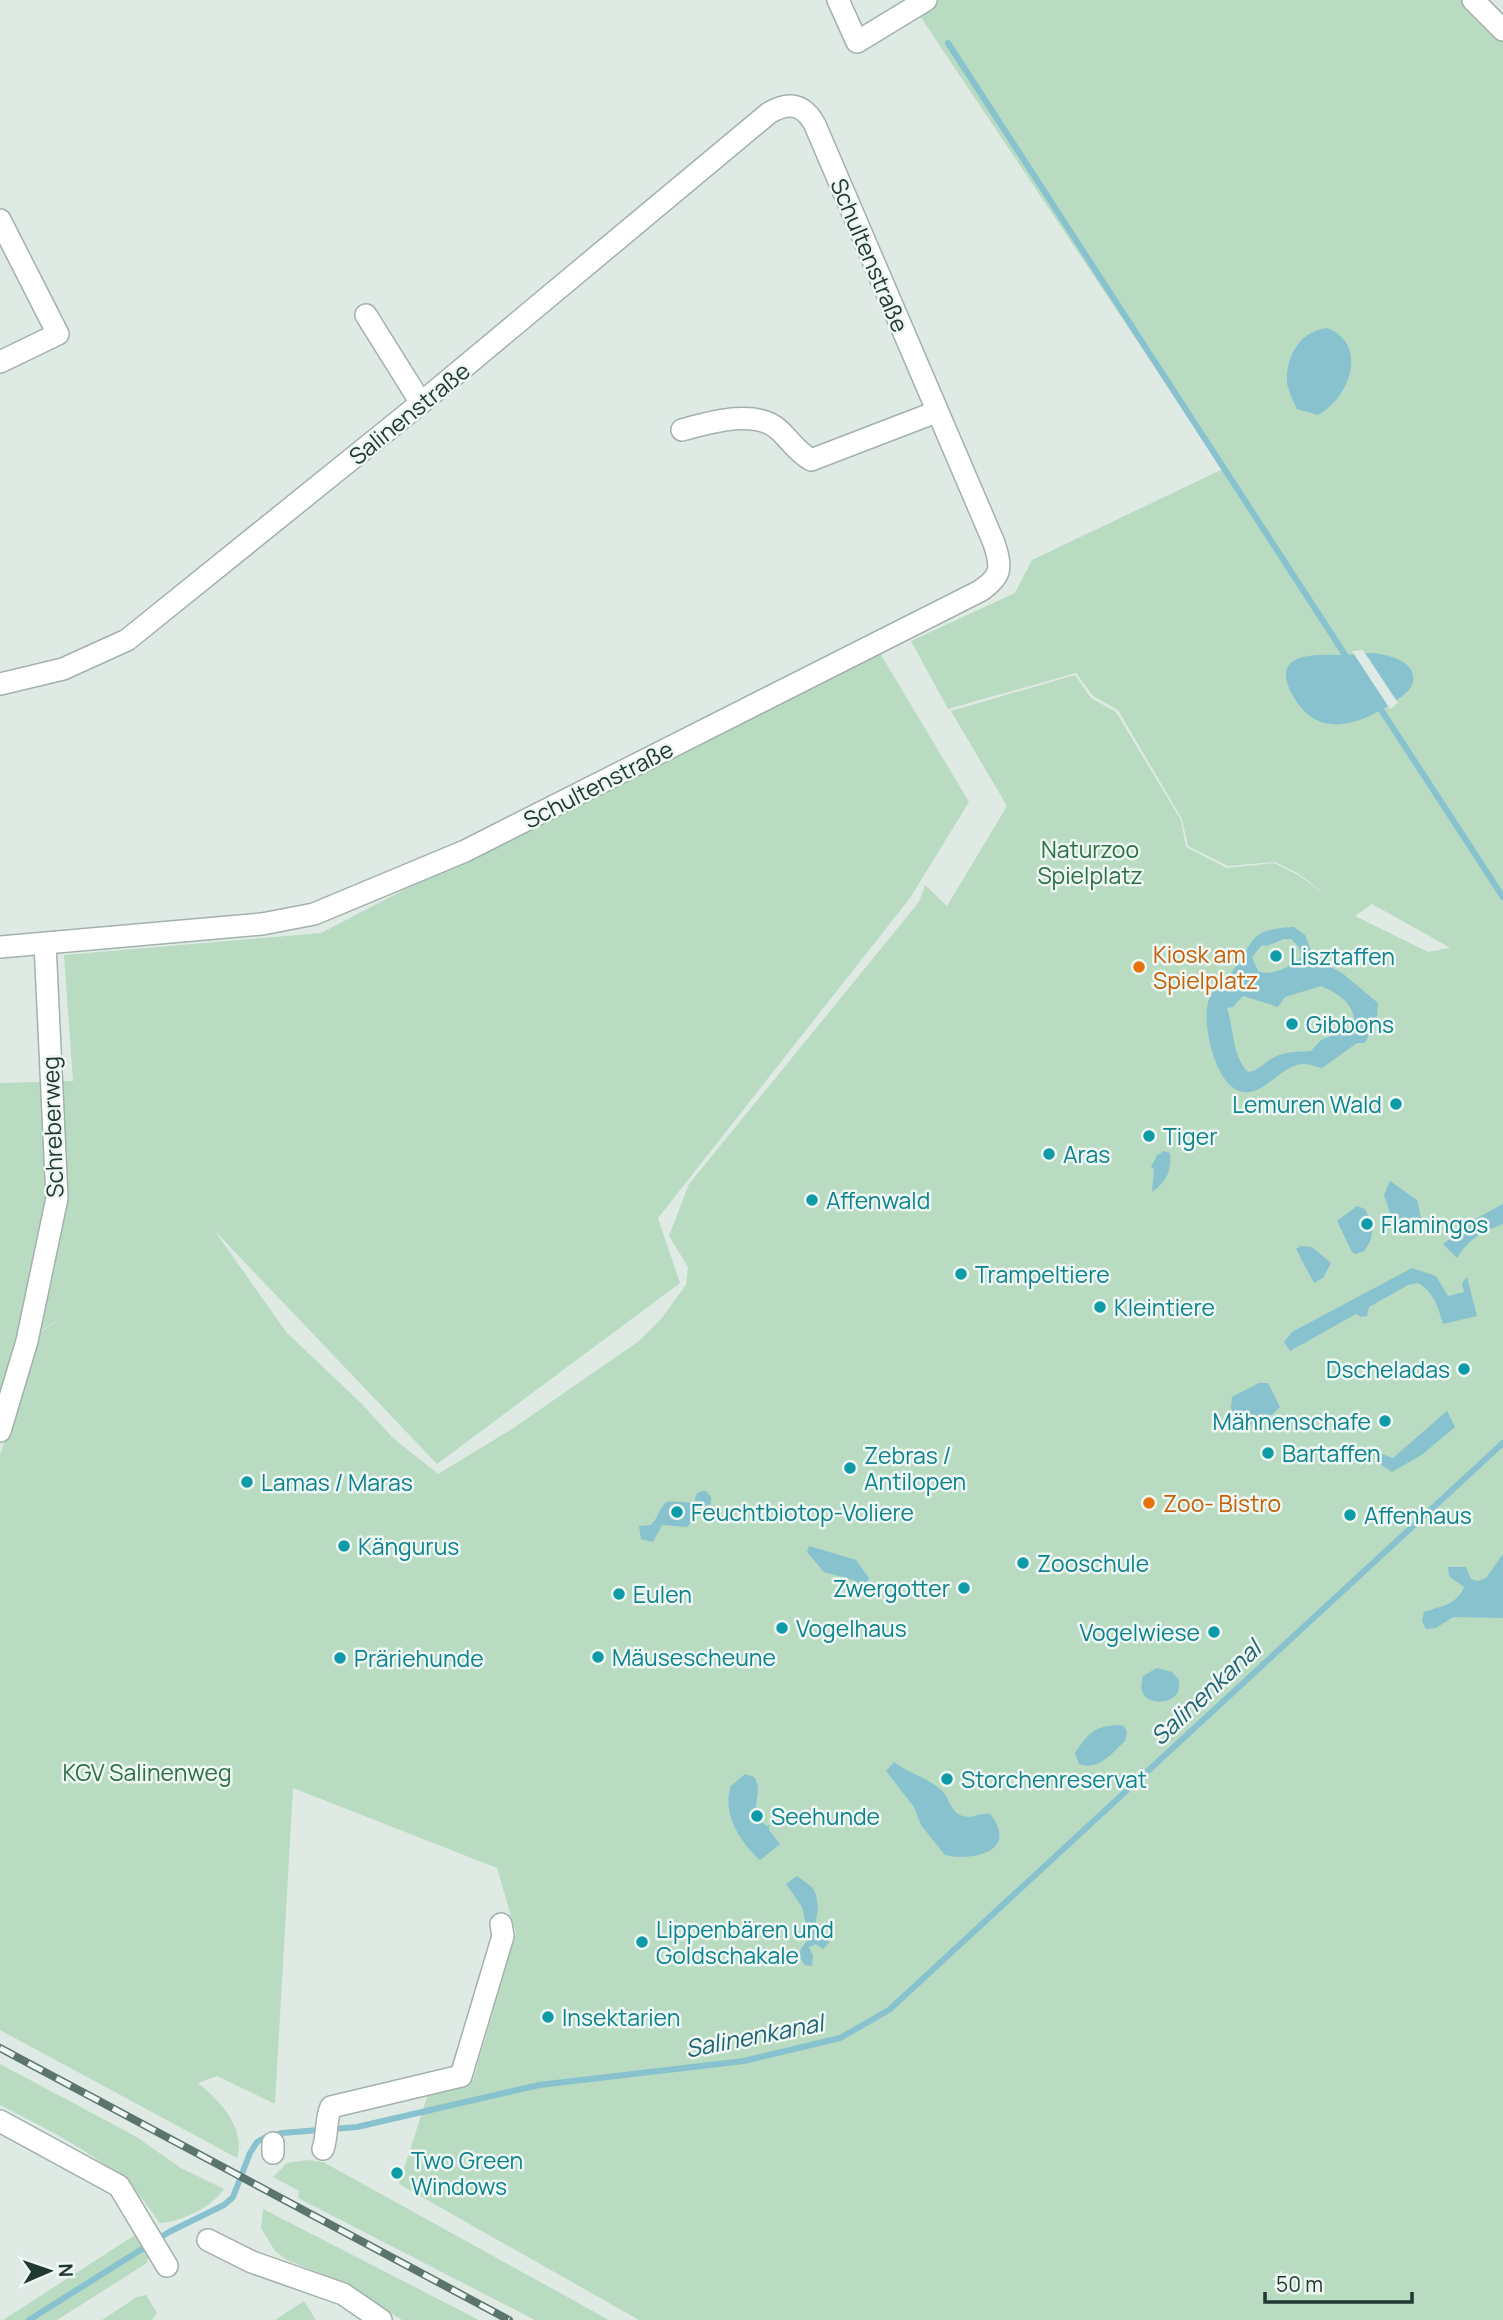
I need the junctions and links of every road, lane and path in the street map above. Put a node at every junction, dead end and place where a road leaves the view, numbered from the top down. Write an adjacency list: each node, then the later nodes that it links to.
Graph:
1 (838, 0): 2 (street)
2 (926, 0)
3 (1473, 0): 4 (street)
4 (1503, 30)
5 (795, 105): 9 (street, Salinenstraße); 10 (street, Schultenstraße)
6 (3, 232): 8 (street)
7 (366, 315): 9 (street)
8 (0, 362)
9 (421, 403): 12 (street, Salinenstraße)
10 (936, 412): 11 (street); 13 (street, Schultenstraße)
11 (682, 430)
12 (0, 684)
13 (45, 943): 14 (street, Schultenstraße); 15 (street, Schreberweg)
14 (0, 947)
15 (0, 1431)
16 (501, 1924): 18 (street)
17 (0, 2121): 20 (street)
18 (325, 2136)
19 (208, 2240): 21 (street)
20 (167, 2266)
21 (382, 2320)

